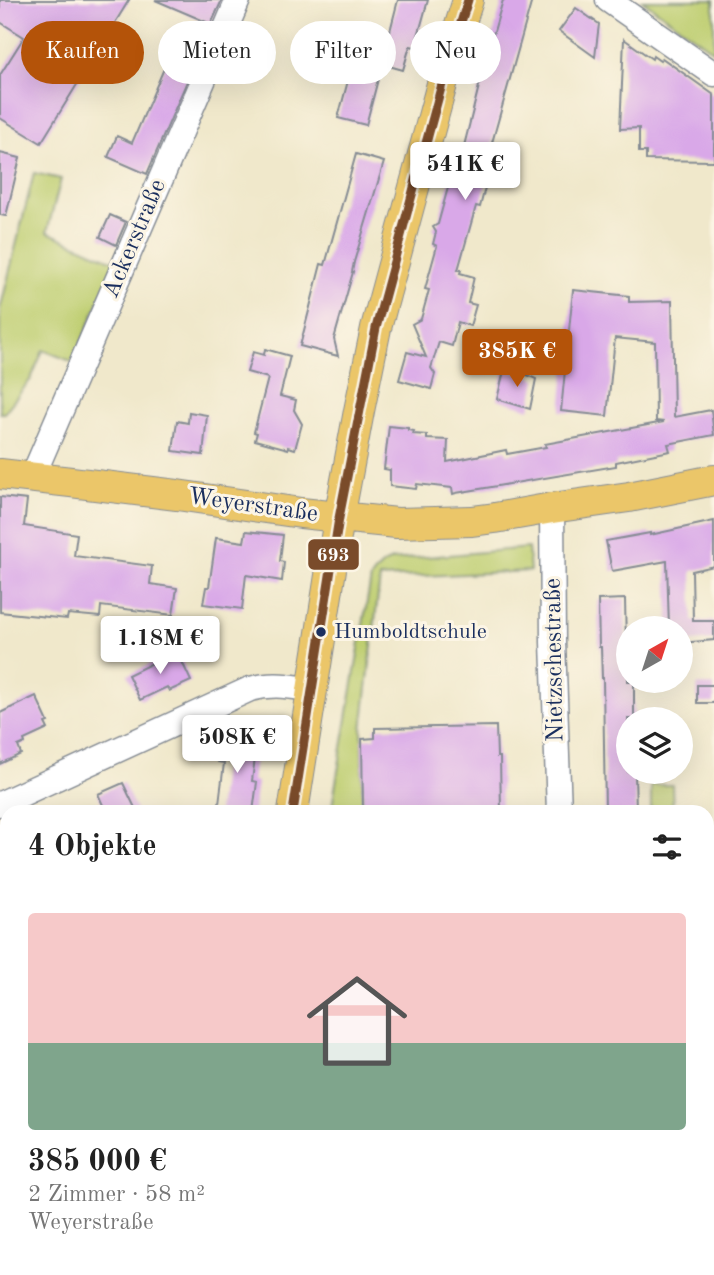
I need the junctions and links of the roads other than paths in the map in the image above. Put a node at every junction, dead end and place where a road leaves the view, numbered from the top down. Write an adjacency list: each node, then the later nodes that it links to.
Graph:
1 (238, 0): 6 (street, Ackerstraße)
2 (468, 0): 9 (main road)
3 (608, 0): 4 (street)
4 (714, 74)
5 (0, 474): 6 (main road, Weyerstraße)
6 (32, 478): 9 (main road, Weyerstraße)
7 (714, 480): 8 (main road, Weyerstraße)
8 (552, 508): 9 (main road, Weyerstraße); 13 (street, Nietzschestraße)
9 (339, 517): 10 (main road)
10 (313, 690): 11 (street); 12 (main road)
11 (0, 804)
12 (294, 805)
13 (559, 805)

